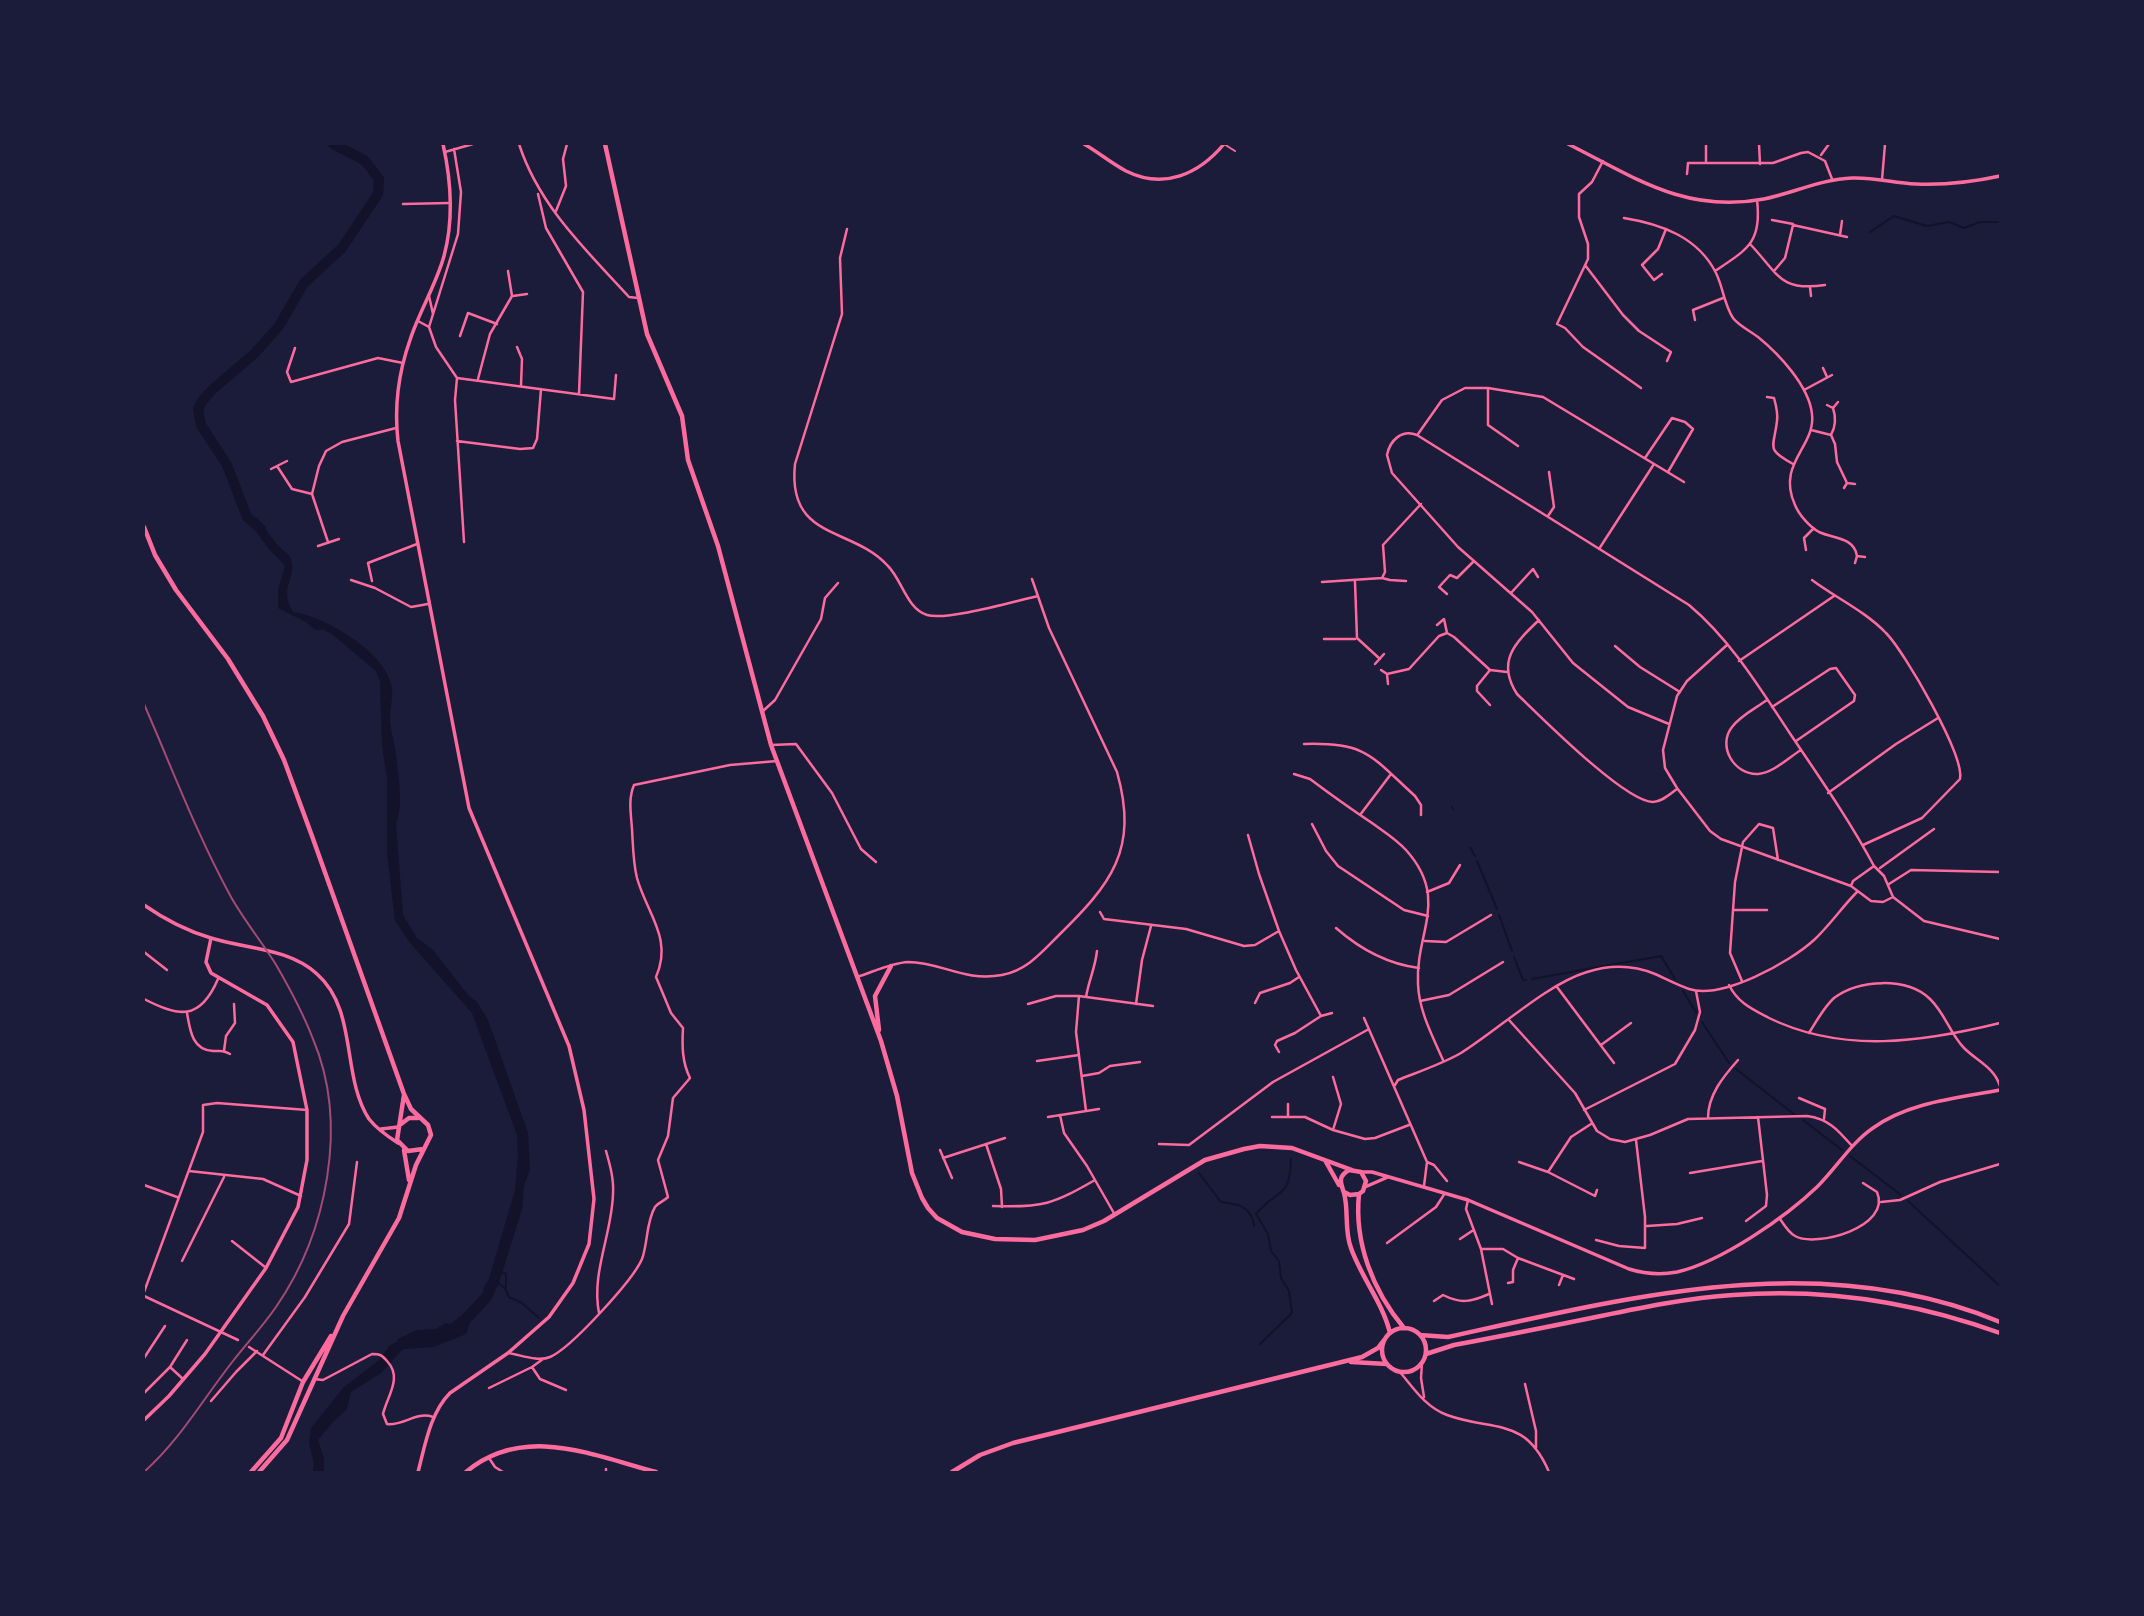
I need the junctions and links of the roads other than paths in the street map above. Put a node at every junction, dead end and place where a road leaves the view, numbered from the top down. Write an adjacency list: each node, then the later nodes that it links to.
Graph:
1 (443, 144): 15 (main road)
2 (473, 144): 13 (street)
3 (519, 144): 28 (street)
4 (567, 144): 28 (street)
5 (605, 144): 49 (main road)
6 (1084, 144): 7 (main road)
7 (1224, 144): 14 (lane)
8 (1568, 144): 17 (main road)
9 (1706, 144): 18 (street)
10 (1759, 144): 19 (street)
11 (1829, 144): 16 (street)
12 (1885, 144): 22 (street)
13 (454, 149): 15 (street); 51 (street)
14 (1235, 151)
15 (445, 152): 26 (main road)
16 (1820, 157): 19 (street); 23 (street)
17 (1603, 161): 25 (main road); 38 (street)
18 (1706, 163): 19 (street); 20 (street)
19 (1760, 164)
20 (1688, 174)
21 (2000, 176): 22 (main road)
22 (1882, 180): 23 (main road)
23 (1833, 181): 25 (main road)
24 (538, 194): 72 (street)
25 (1757, 200): 37 (street)
26 (451, 203): 27 (street); 46 (main road)
27 (403, 204)
28 (555, 213): 49 (street)
29 (1624, 218): 34 (street)
30 (1772, 220): 32 (street)
31 (1842, 221): 35 (street)
32 (1793, 225): 35 (street); 41 (street)
33 (847, 229): 125 (street)
34 (1666, 229): 40 (street); 42 (street)
35 (1840, 235): 36 (street)
36 (1847, 237)
37 (1750, 244): 40 (street); 41 (street)
38 (1585, 265): 59 (street); 70 (street)
39 (508, 271): 47 (street)
40 (1715, 271): 50 (street)
41 (1774, 271): 44 (street)
42 (1662, 274)
43 (1825, 285): 44 (street)
44 (1810, 287): 48 (street)
45 (527, 294): 47 (street)
46 (429, 296): 51 (street); 53 (main road)
47 (512, 296): 54 (street)
48 (1811, 296)
49 (638, 298): 148 (main road)
50 (1724, 298): 52 (street); 71 (street)
51 (433, 317): 55 (street)
52 (1695, 320)
53 (418, 321): 55 (street); 60 (main road)
54 (497, 324): 56 (street); 66 (street)
55 (429, 327): 65 (street)
56 (460, 336)
57 (517, 347): 67 (street)
58 (295, 348): 60 (street)
59 (1667, 360)
60 (403, 363): 77 (main road)
61 (1822, 368): 64 (street)
62 (616, 374): 72 (street)
63 (1832, 375): 64 (street)
64 (1827, 377): 71 (street)
65 (457, 378): 66 (street); 81 (street)
66 (478, 380): 67 (street)
67 (521, 385): 68 (street)
68 (541, 388): 72 (street); 81 (street)
69 (1488, 388): 79 (street); 82 (street); 83 (street)
70 (1641, 388)
71 (1803, 390): 78 (street)
72 (579, 394)
73 (1767, 397): 86 (street)
74 (1838, 402): 76 (street)
75 (1827, 405): 76 (street)
76 (1833, 408): 80 (street)
77 (396, 428): 95 (street); 105 (main road)
78 (1811, 430): 80 (street); 86 (street)
79 (1418, 435): 96 (street); 97 (street)
80 (1831, 435): 92 (street)
81 (457, 442): 104 (street)
82 (1518, 446)
83 (1644, 458): 85 (street); 90 (street)
84 (287, 461): 87 (street)
85 (1654, 464): 90 (street); 107 (street)
86 (1793, 464): 99 (street)
87 (277, 466): 88 (street); 95 (street)
88 (271, 469)
89 (1549, 472): 97 (street)
90 (1668, 472): 91 (street)
91 (1684, 482)
92 (1847, 483): 93 (street); 94 (street)
93 (1855, 484)
94 (1844, 488)
95 (312, 494): 103 (street)
96 (1421, 504): 111 (street); 114 (street)
97 (1547, 516): 107 (street)
98 (144, 527): 241 (main road)
99 (1813, 528): 101 (street); 109 (street)
100 (1797, 536): 101 (street)
101 (1804, 538): 108 (street)
102 (339, 539): 103 (street)
103 (328, 542): 106 (street)
104 (464, 542)
105 (418, 543): 118 (street); 127 (main road)
106 (318, 545)
107 (1599, 549): 133 (street)
108 (1806, 550)
109 (1857, 556): 110 (street); 112 (street)
110 (1866, 556)
111 (1474, 561): 123 (street); 124 (street)
112 (1855, 563)
113 (1538, 577): 123 (street)
114 (1382, 578): 119 (street); 120 (street)
115 (1032, 579): 125 (street)
116 (351, 580): 127 (street)
117 (1812, 580): 126 (street)
118 (372, 581)
119 (1355, 581): 121 (street); 131 (street)
120 (1406, 581)
121 (1322, 582)
122 (838, 583): 148 (street)
123 (1511, 593): 128 (street)
124 (1447, 594)
125 (1038, 596): 195 (street)
126 (1834, 596): 137 (street); 149 (street)
127 (430, 604): 338 (main road)
128 (1539, 620): 141 (street); 150 (street)
129 (1437, 625): 130 (street)
130 (1447, 633): 140 (street); 142 (street)
131 (1357, 638): 132 (street); 136 (street)
132 (1324, 639)
133 (1727, 645): 137 (street); 144 (street)
134 (1615, 646): 144 (street)
135 (1384, 654): 136 (street)
136 (1380, 659): 138 (street)
137 (1739, 661): 145 (street)
138 (1375, 664)
139 (1381, 670): 142 (street)
140 (1490, 670): 141 (street); 146 (street)
141 (1507, 672): 158 (street)
142 (1387, 674): 143 (street)
143 (1388, 684)
144 (1680, 692): 150 (street)
145 (1767, 700): 147 (street); 154 (street)
146 (1490, 705)
147 (1772, 707): 151 (street); 151 (street)
148 (763, 711): 153 (main road)
149 (1938, 718): 159 (street); 167 (street)
150 (1669, 724): 158 (street)
151 (1796, 742): 154 (street)
152 (1304, 744): 157 (street)
153 (771, 745): 155 (main road); 170 (street)
154 (1801, 750): 159 (street)
155 (777, 761): 198 (main road); 324 (street)
156 (1294, 774): 162 (street)
157 (1391, 774): 161 (street); 162 (street)
158 (1678, 788): 168 (street)
159 (1828, 793): 167 (street)
160 (1424, 796): 161 (street)
161 (1419, 800): 163 (street)
162 (1360, 815): 177 (street)
163 (1421, 815)
164 (1312, 824): 185 (street)
165 (1934, 829): 173 (street)
166 (1248, 835): 188 (street)
167 (1863, 845): 172 (street)
168 (1742, 848): 169 (street); 169 (street); 181 (street)
169 (1777, 860): 176 (street)
170 (876, 862)
171 (1460, 865): 177 (street)
172 (1874, 866): 173 (street); 176 (street)
173 (1878, 869): 175 (street)
174 (2000, 872): 175 (street)
175 (1888, 884): 179 (street)
176 (1852, 886): 178 (street)
177 (1427, 892): 185 (street)
178 (1857, 892): 179 (street); 201 (street)
179 (1893, 897): 190 (street)
180 (144, 905): 189 (main road)
181 (1733, 910): 182 (street); 201 (street)
182 (1767, 910)
183 (1100, 912): 186 (street)
184 (1491, 915): 191 (street)
185 (1429, 916): 191 (street)
186 (1151, 926): 188 (street); 214 (street)
187 (1336, 928): 196 (street)
188 (1279, 931): 199 (street)
189 (211, 938): 200 (main road); 259 (main road)
190 (2000, 939)
191 (1424, 941): 196 (street)
192 (144, 951): 197 (street)
193 (1097, 951): 208 (street)
194 (1503, 962): 210 (street)
195 (891, 966): 198 (street); 226 (main road)
196 (1419, 968): 210 (street)
197 (167, 970)
198 (857, 977): 226 (main road)
199 (1299, 977): 206 (street); 218 (street)
200 (218, 979): 216 (street); 245 (main road)
201 (1742, 981): 203 (street)
202 (1256, 985): 206 (street)
203 (1729, 985): 205 (street); 224 (street)
204 (1557, 986): 205 (street); 220 (street); 227 (street)
205 (1696, 991): 246 (street)
206 (1260, 993): 211 (street)
207 (1079, 996): 208 (street); 213 (street); 231 (street)
208 (1086, 997): 214 (street)
209 (144, 999): 216 (street)
210 (1420, 1001): 234 (street)
211 (1255, 1003)
212 (234, 1004): 228 (street)
213 (1028, 1004)
214 (1136, 1004): 215 (street)
215 (1153, 1006)
216 (187, 1013): 228 (street)
217 (1332, 1013): 218 (street)
218 (1321, 1016): 229 (street)
219 (1364, 1018): 223 (street)
220 (1509, 1020): 234 (street); 246 (street)
221 (1631, 1023): 227 (street)
222 (2000, 1023): 225 (street)
223 (1369, 1029): 239 (street); 264 (street)
224 (1809, 1034): 225 (street); 225 (street)
225 (1954, 1034): 240 (street)
226 (881, 1041): 302 (main road)
227 (1601, 1045): 236 (street)
228 (224, 1051): 230 (street)
229 (1279, 1052)
230 (230, 1054)
231 (1079, 1055): 233 (street); 237 (street)
232 (1738, 1060): 254 (street)
233 (1037, 1061)
234 (1444, 1061): 239 (street)
235 (1140, 1062): 237 (street)
236 (1614, 1063)
237 (1082, 1076): 247 (street)
238 (1333, 1077): 260 (street)
239 (1395, 1085): 257 (street)
240 (2000, 1088): 265 (main road)
241 (404, 1094): 253 (main road); 258 (main road)
242 (1799, 1098): 255 (street)
243 (1288, 1104): 250 (street)
244 (1099, 1109): 247 (street)
245 (307, 1110): 278 (street); 296 (main road)
246 (1584, 1110): 256 (street)
247 (1086, 1111): 248 (street)
248 (1060, 1115): 251 (street); 285 (street)
249 (1272, 1116): 250 (street)
250 (1288, 1116): 260 (street)
251 (1048, 1117)
252 (1758, 1117): 254 (street); 255 (street); 271 (street)
253 (419, 1118): 258 (main road); 267 (main road)
254 (1708, 1118): 262 (street)
255 (1824, 1120): 265 (street)
256 (1591, 1124): 262 (street); 280 (street)
257 (1410, 1125): 260 (street); 274 (street)
258 (399, 1126): 259 (main road); 266 (main road)
259 (376, 1127): 266 (main road)
260 (1333, 1130)
261 (1005, 1138): 263 (street)
262 (1636, 1139): 306 (street)
263 (986, 1144): 270 (street); 301 (street)
264 (1159, 1144)
265 (1852, 1146): 304 (main road)
266 (401, 1147): 267 (main road); 288 (main road)
267 (424, 1149): 288 (main road)
268 (940, 1150): 270 (street)
269 (606, 1151): 324 (street)
270 (943, 1158): 284 (street)
271 (1763, 1161): 281 (street); 305 (street)
272 (357, 1162): 340 (street)
273 (1326, 1162): 277 (main road); 292 (main road); 302 (main road)
274 (1427, 1162): 286 (street); 291 (street)
275 (1519, 1162): 280 (street)
276 (2000, 1164): 299 (street)
277 (1352, 1170): 279 (main road); 292 (main road)
278 (188, 1171): 282 (street); 297 (street)
279 (1361, 1172): 283 (main road); 290 (main road)
280 (1548, 1172): 293 (street)
281 (1690, 1173)
282 (225, 1175): 296 (street); 314 (street)
283 (1388, 1177): 290 (main road); 291 (main road)
284 (952, 1178)
285 (1095, 1180): 301 (street); 302 (street)
286 (1447, 1181)
287 (1863, 1183): 299 (street)
288 (409, 1184): 325 (main road)
289 (144, 1185): 297 (street)
290 (1365, 1186): 295 (main road)
291 (1424, 1186): 294 (main road)
292 (1343, 1190): 295 (main road); 330 (main road)
293 (1597, 1190)
294 (1445, 1192): 298 (main road); 311 (street)
295 (1359, 1194): 328 (main road)
296 (301, 1196): 315 (main road)
297 (178, 1198): 320 (street)
298 (1468, 1200): 304 (main road); 307 (street)
299 (1880, 1202): 304 (street)
300 (993, 1206): 301 (street)
301 (1002, 1207)
302 (1115, 1215)
303 (1702, 1218): 306 (street)
304 (1779, 1218)
305 (1746, 1221)
306 (1645, 1226): 309 (street)
307 (1473, 1231): 308 (street); 312 (street)
308 (1460, 1239)
309 (1596, 1240)
310 (232, 1241): 315 (street)
311 (1387, 1243)
312 (1481, 1249): 313 (street); 321 (street)
313 (1518, 1258): 316 (street); 318 (street)
314 (182, 1261)
315 (266, 1268): 329 (main road)
316 (1563, 1275): 317 (street); 319 (street)
317 (1574, 1279)
318 (1508, 1283)
319 (1559, 1285)
320 (144, 1294): 329 (street)
321 (1489, 1294): 322 (street); 323 (street)
322 (1434, 1301)
323 (1492, 1304)
324 (599, 1315): 342 (street)
325 (343, 1318): 349 (main road); 351 (main road)
326 (2000, 1322): 332 (main road)
327 (165, 1326): 341 (street)
328 (1404, 1328): 330 (main road); 332 (main road)
329 (221, 1330): 335 (street); 350 (main road)
330 (1390, 1333): 333 (main road)
331 (2000, 1333): 339 (main road)
332 (1420, 1335): 339 (main road)
333 (1385, 1339): 343 (main road); 345 (main road)
334 (187, 1340): 346 (street)
335 (238, 1340)
336 (249, 1347): 337 (street)
337 (257, 1351): 340 (street); 356 (street)
338 (508, 1353): 342 (street); 358 (main road)
339 (1426, 1354): 344 (main road)
340 (263, 1355): 351 (street)
341 (144, 1358)
342 (543, 1359): 347 (street)
343 (1347, 1362): 345 (main road); 368 (main road)
344 (1422, 1363): 348 (main road); 357 (street)
345 (1387, 1364): 348 (main road)
346 (170, 1367): 350 (street); 355 (street)
347 (532, 1367): 353 (street); 354 (street)
348 (1399, 1371): 357 (street)
349 (313, 1378): 358 (street); 363 (main road)
350 (183, 1380): 359 (main road)
351 (303, 1382): 362 (main road)
352 (1525, 1384): 360 (street)
353 (489, 1388)
354 (566, 1390)
355 (144, 1394)
356 (211, 1401)
357 (1424, 1401): 360 (street)
358 (433, 1417): 364 (main road)
359 (144, 1420)
360 (1536, 1448): 369 (street)
361 (488, 1457): 365 (main road); 366 (street); 367 (main road)
362 (251, 1472)
363 (259, 1472)
364 (418, 1472)
365 (466, 1472)
366 (503, 1472)
367 (656, 1472)
368 (952, 1472)
369 (1549, 1472)

